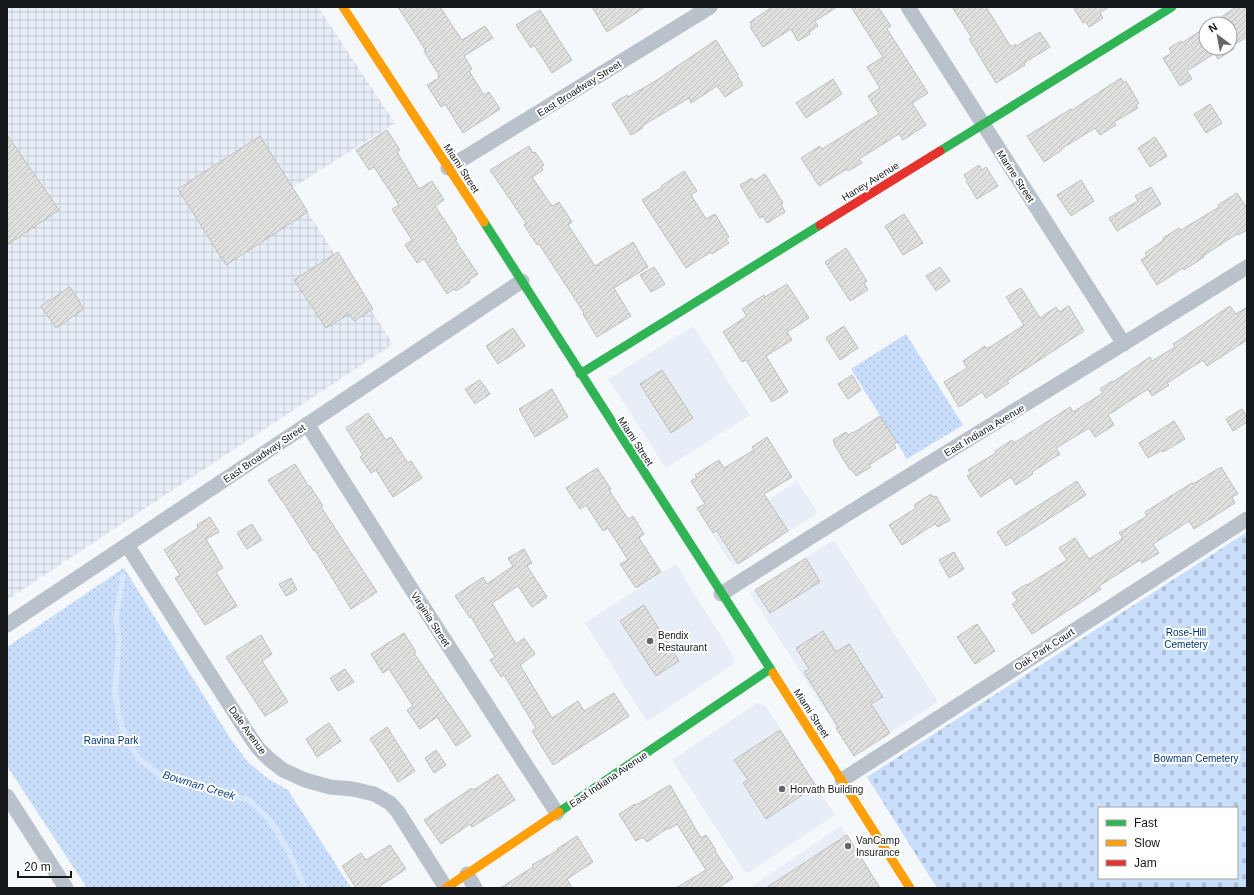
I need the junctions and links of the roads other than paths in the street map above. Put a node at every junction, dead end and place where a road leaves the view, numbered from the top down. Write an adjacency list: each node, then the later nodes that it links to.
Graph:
1 (343, 7): 6 (street, Miami Street)
2 (710, 7): 6 (street, East Broadway Street)
3 (908, 7): 5 (street, Marine Street)
4 (1172, 7): 5 (street, Haney Avenue)
5 (982, 124): 9 (street, Marine Street); 10 (street, Haney Avenue)
6 (448, 168): 8 (street, Miami Street)
7 (1247, 267): 9 (street, East Indiana Avenue)
8 (522, 281): 10 (street, Miami Street); 11 (street, East Broadway Street)
9 (1124, 344): 14 (street, East Indiana Avenue)
10 (580, 374): 14 (street, Miami Street)
11 (307, 424): 13 (street, East Broadway Street); 19 (street, Virginia Street)
12 (1247, 519): 17 (street, Oak Park Court)
13 (127, 545): 15 (street, East Broadway Street); 22 (street, Dale Avenue)
14 (721, 594): 16 (street, Miami Street)
15 (7, 625)
16 (770, 669): 17 (street, Miami Street); 19 (street, East Indiana Avenue)
17 (842, 780): 24 (street, Miami Street)
18 (7, 796): 21 (street)
19 (557, 814): 20 (street, East Indiana Avenue)
20 (467, 874): 22 (street, East Indiana Avenue); 23 (street)
21 (66, 888)
22 (446, 888)
23 (476, 888)
24 (910, 888)

